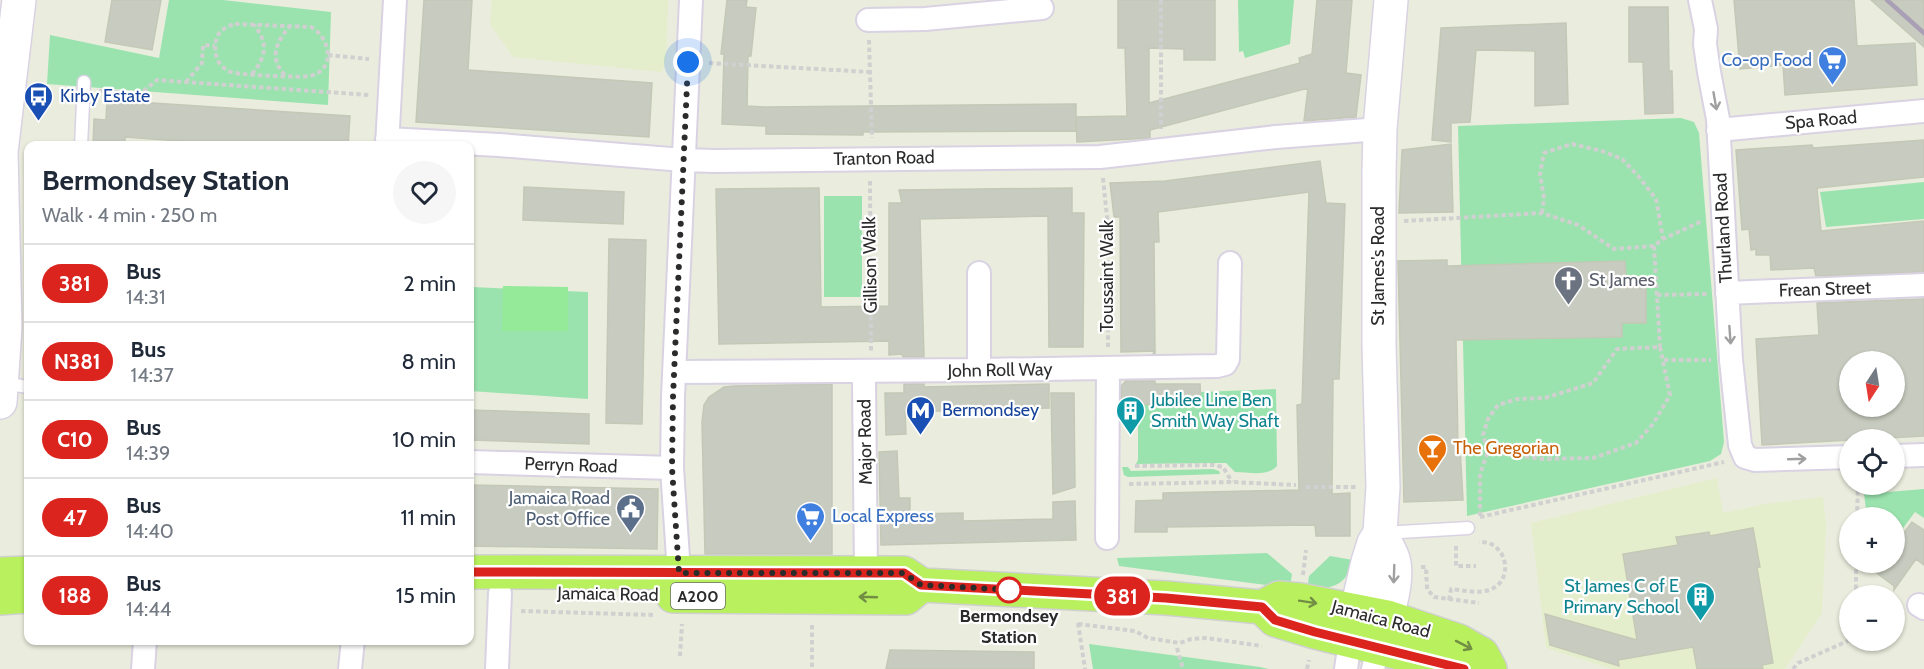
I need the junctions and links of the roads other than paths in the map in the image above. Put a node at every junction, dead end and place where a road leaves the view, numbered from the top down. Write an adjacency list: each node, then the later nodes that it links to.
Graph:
1 (19, 0): 16 (street)
2 (395, 0): 14 (street)
3 (691, 0): 17 (street)
4 (1391, 0): 11 (street, St James's Road)
5 (1700, 0): 12 (street, Thurland Road, one-way to 12)
6 (1042, 8): 7 (street)
7 (925, 10): 8 (street)
8 (868, 20)
9 (84, 86): 13 (lane)
10 (1924, 111): 12 (street, Spa Road)
11 (1380, 129): 17 (street, Tranton Road); 33 (street, St James's Road)
12 (1718, 130): 21 (street, Thurland Road)
13 (81, 141)
14 (387, 141)
15 (474, 144): 17 (street, Tranton Road)
16 (1, 151): 26 (street)
17 (683, 160): 24 (street)
18 (1230, 263): 22 (street, John Roll Way)
19 (979, 273): 23 (street)
20 (1924, 285): 21 (street, Frean Street)
21 (1727, 293): 29 (street, Thurland Road, one-way to 29)
22 (1108, 369): 23 (street, John Roll Way); 34 (street)
23 (979, 370): 25 (street, John Roll Way)
24 (674, 372): 25 (street, John Roll Way); 31 (street)
25 (864, 377): 38 (street, Major Road)
26 (10, 391)
27 (1924, 455): 28 (street)
28 (1905, 456)
29 (1839, 458)
30 (474, 462): 31 (street, Perryn Road)
31 (672, 468): 37 (street)
32 (1468, 528): 33 (lane)
33 (1380, 533): 45 (street, St James's Road); 48 (street, one-way to 48)
34 (1107, 538)
35 (474, 572): 37 (main road, Jamaica Road / A200)
36 (24, 573): 39 (main road)
37 (679, 573): 38 (main road, Jamaica Road / A200)
38 (866, 573): 40 (main road, Jamaica Road / A200)
39 (0, 574)
40 (921, 585): 41 (main road, Jamaica Road / A200, one-way to 41); 44 (main road, Jamaica Road / A200)
41 (485, 593): 51 (street)
42 (24, 596): 43 (main road)
43 (0, 598)
44 (1262, 607): 45 (main road, Jamaica Road / A200, one-way to 45); 48 (main road, Jamaica Road / A200)
45 (1356, 610): 48 (main road, Jamaica Road / A200)
46 (145, 645): 49 (street)
47 (352, 645): 50 (street)
48 (1367, 649): 52 (main road, Jamaica Road / A200); 53 (main road, Jamaica Road / A200, one-way to 53)
49 (143, 669)
50 (350, 669)
51 (497, 669)
52 (1464, 669)
53 (1490, 669)

